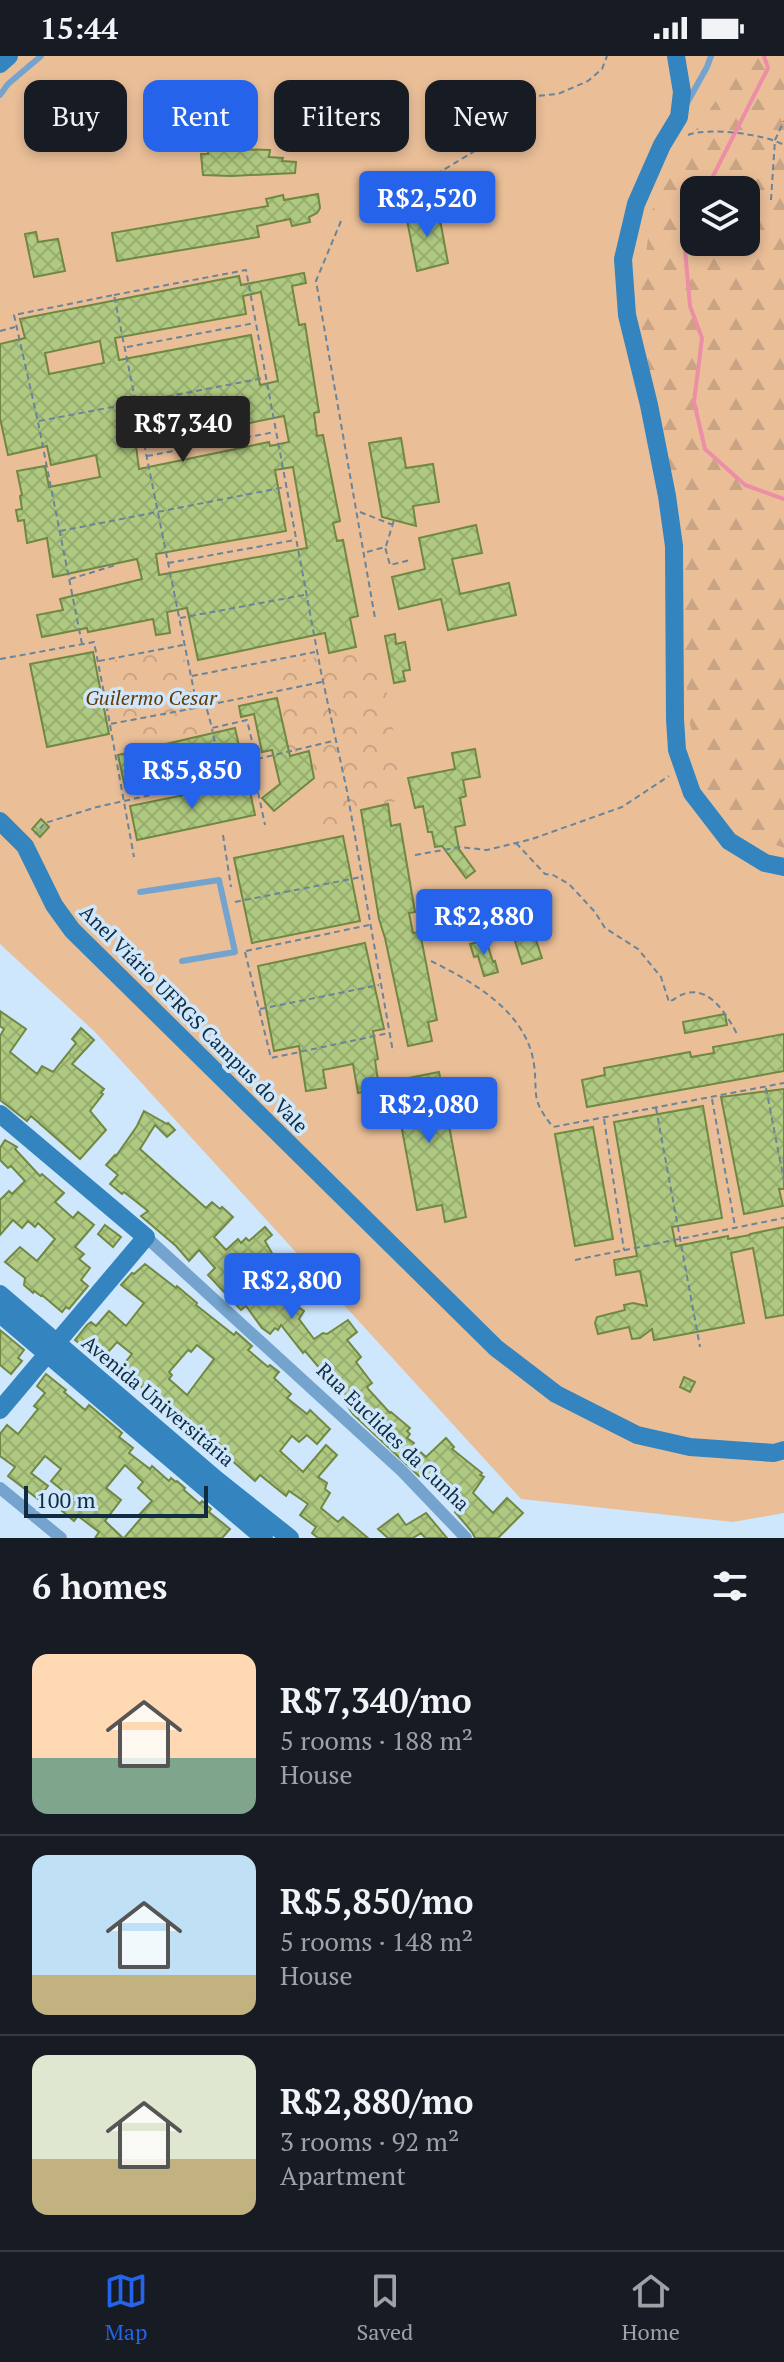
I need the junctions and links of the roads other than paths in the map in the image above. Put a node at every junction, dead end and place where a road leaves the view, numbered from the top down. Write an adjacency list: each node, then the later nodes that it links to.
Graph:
1 (9, 56): 5 (street)
2 (41, 56): 6 (lane)
3 (676, 56): 7 (street)
4 (711, 56): 7 (lane)
5 (0, 64)
6 (0, 95)
7 (679, 117): 9 (street)
8 (0, 821): 18 (street, Anel Viário UFRGS Campus do Vale)
9 (784, 867)
10 (140, 892): 11 (lane)
11 (182, 961)
12 (0, 1114): 13 (street, Rua Euclides da Cunha)
13 (146, 1237): 16 (street); 23 (street, Rua Euclides da Cunha)
14 (0, 1294): 16 (street, Avenida Universitária)
15 (0, 1314): 16 (street, Avenida Universitária)
16 (50, 1348): 17 (street); 20 (street, Avenida Universitária)
17 (0, 1410)
18 (784, 1450)
19 (0, 1488): 21 (street)
20 (254, 1528): 22 (street, Avenida Universitária)
21 (61, 1538)
22 (290, 1538)
23 (466, 1538)

